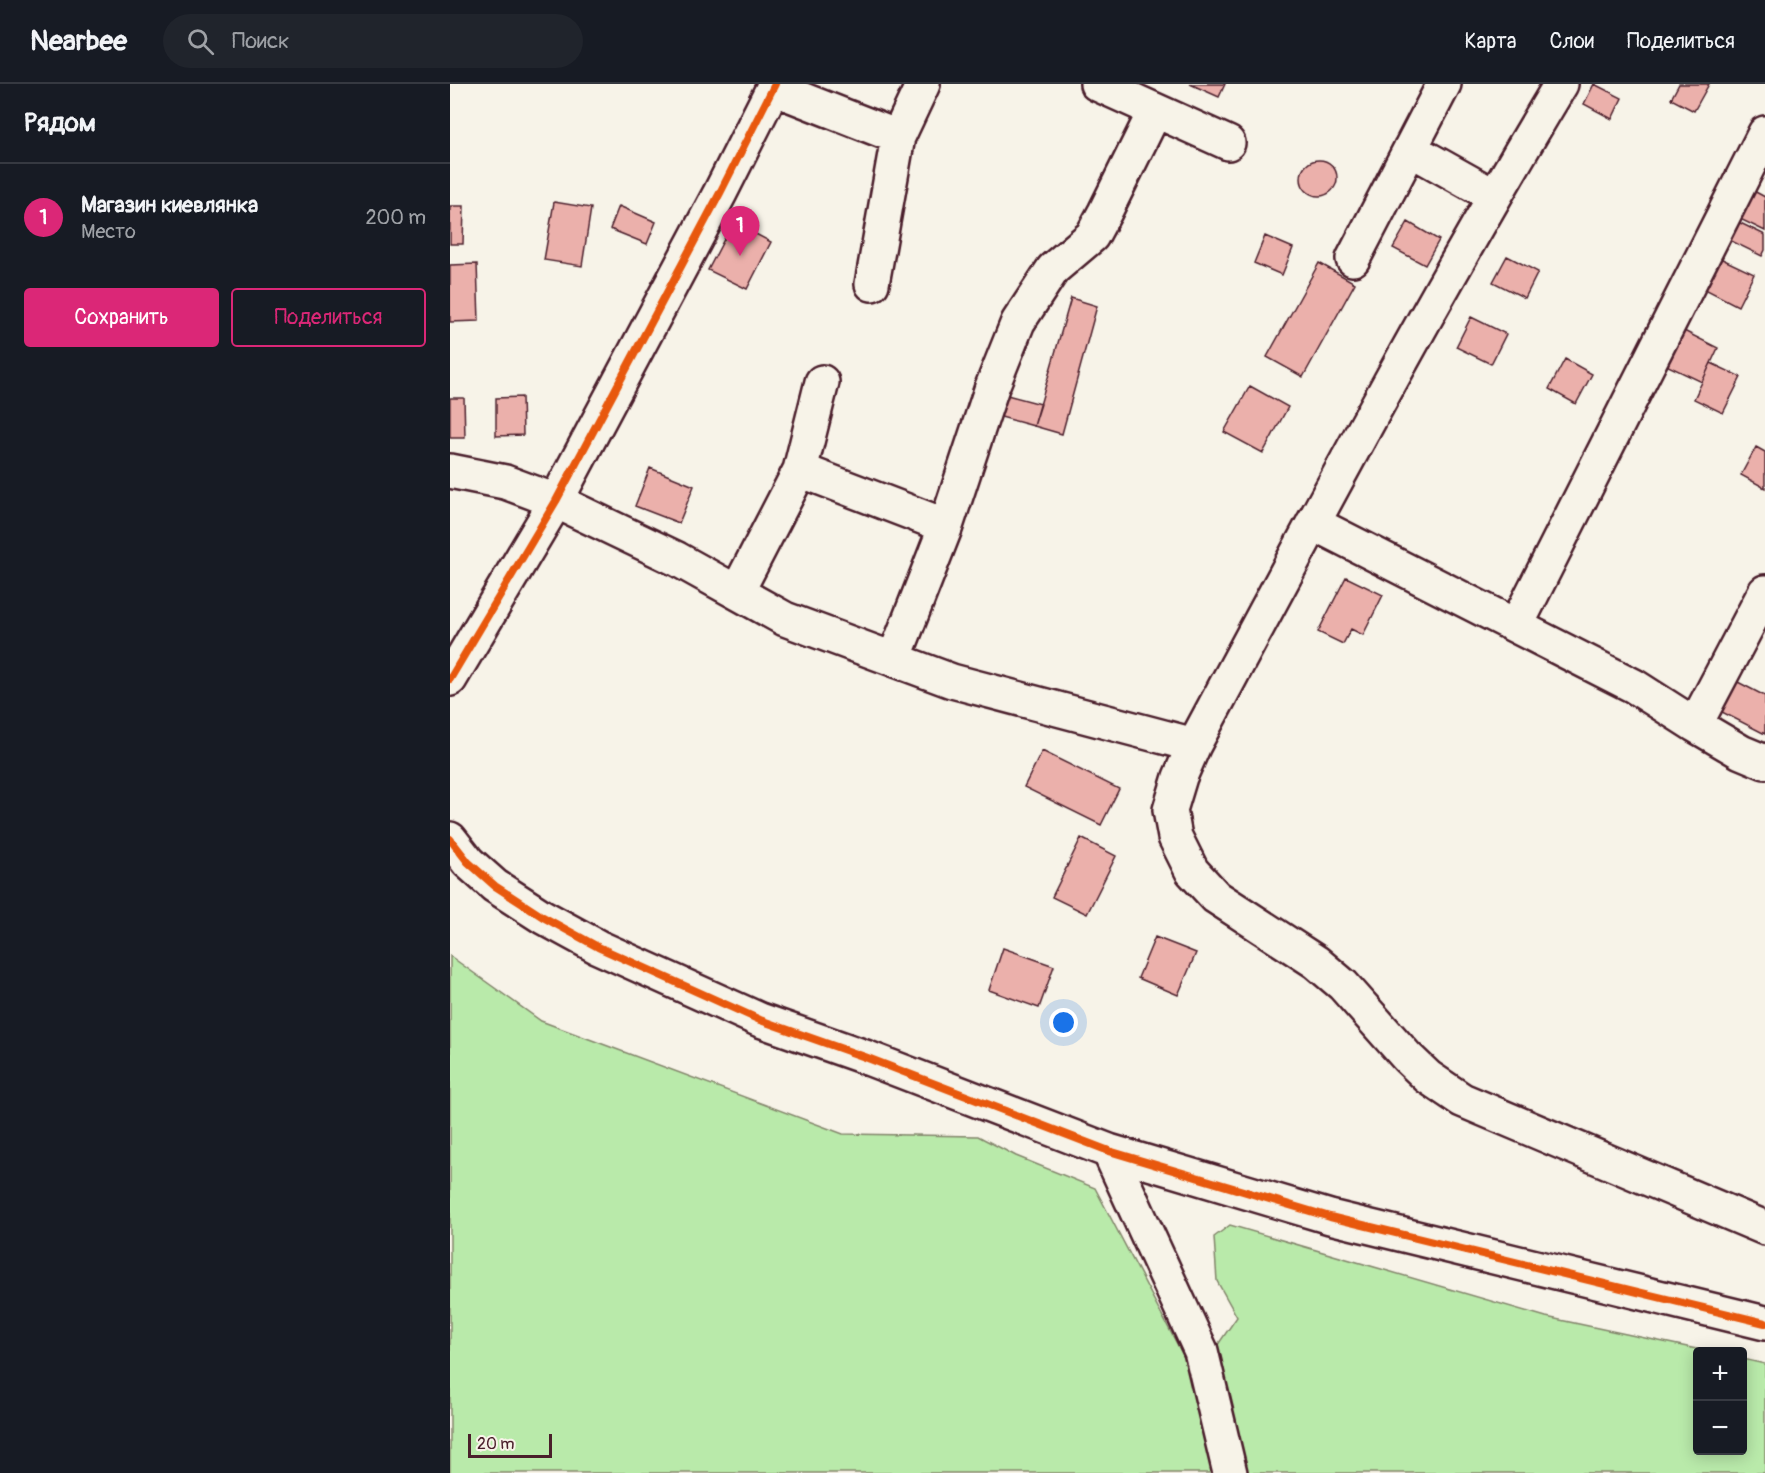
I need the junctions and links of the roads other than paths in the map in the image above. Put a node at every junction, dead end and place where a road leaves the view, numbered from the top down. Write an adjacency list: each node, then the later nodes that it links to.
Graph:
1 (923, 84): 8 (street)
2 (1097, 84): 6 (street)
3 (1444, 84): 10 (street)
4 (1561, 84): 11 (street)
5 (774, 86): 8 (street); 17 (street)
6 (1155, 111): 9 (street); 19 (street)
7 (1765, 133): 22 (street)
8 (898, 138): 13 (street)
9 (1227, 143)
10 (1410, 149): 11 (street); 12 (street)
11 (1494, 196): 18 (street)
12 (1353, 259)
13 (872, 284)
14 (822, 382): 15 (street)
15 (800, 470): 19 (street); 20 (street)
16 (450, 471): 17 (street)
17 (556, 501): 20 (street); 24 (street)
18 (1313, 523): 22 (street); 26 (street)
19 (946, 526): 23 (street)
20 (737, 592): 23 (street)
21 (1765, 592): 25 (street)
22 (1516, 626): 25 (street)
23 (894, 659): 26 (street)
24 (450, 679)
25 (1695, 725): 27 (street)
26 (1194, 745): 30 (street)
27 (1765, 762)
28 (450, 839): 29 (street)
29 (1109, 1151): 31 (street); 32 (street)
30 (1765, 1228)
31 (1765, 1323)
32 (1230, 1473)

